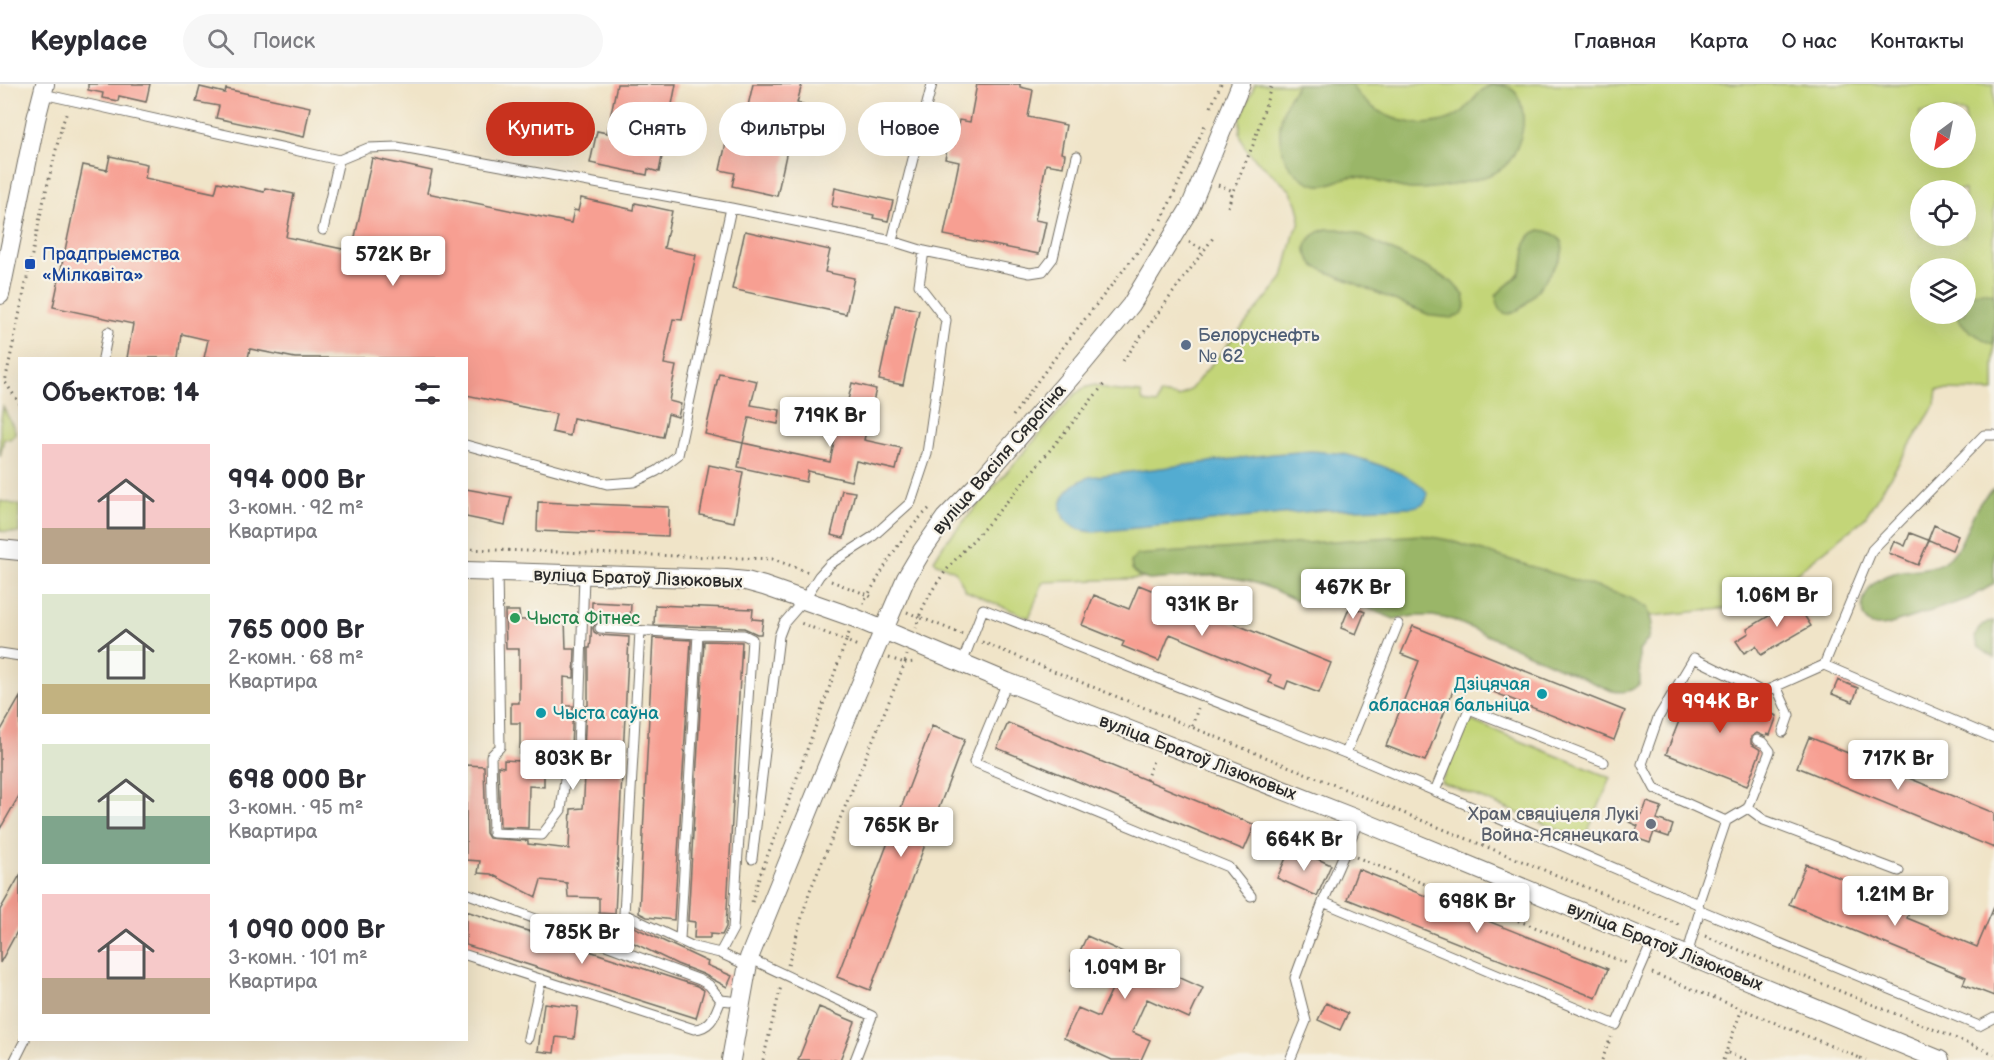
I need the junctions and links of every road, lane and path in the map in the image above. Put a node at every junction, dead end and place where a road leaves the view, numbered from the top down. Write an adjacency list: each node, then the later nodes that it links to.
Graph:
1 (933, 84): 19 (lane)
2 (1221, 84): 7 (path)
3 (1241, 84): 48 (street, вуліца Васіля Сярогіна)
4 (1272, 84): 14 (path)
5 (44, 89): 12 (lane); 23 (street)
6 (71, 105): 10 (path)
7 (1209, 114)
8 (55, 124): 10 (path)
9 (1205, 124): 29 (path)
10 (62, 125): 28 (path)
11 (1077, 156): 22 (lane)
12 (339, 160): 16 (lane); 17 (lane)
13 (1212, 183): 14 (path)
14 (1233, 191): 15 (path)
15 (1228, 207)
16 (731, 208): 19 (lane); 31 (lane)
17 (323, 230)
18 (1213, 238): 21 (path)
19 (892, 241): 22 (lane)
20 (1187, 241): 21 (path)
21 (1204, 250): 26 (path)
22 (924, 251): 40 (lane)
23 (0, 295)
24 (108, 332): 25 (lane)
25 (103, 357)
26 (1123, 361)
27 (1106, 382): 43 (path)
28 (18, 401)
29 (1010, 421)
30 (1994, 435): 61 (lane)
31 (468, 446)
32 (934, 504): 38 (path)
33 (0, 549): 34 (street)
34 (18, 551)
35 (468, 572): 36 (street, вуліца Братоў Лізюковых)
36 (496, 572): 37 (street, вуліца Братоў Лізюковых); 37 (lane)
37 (584, 576): 40 (street, вуліца Братоў Лізюковых)
38 (868, 595): 39 (path); 41 (path)
39 (873, 598)
40 (804, 600): 44 (lane); 48 (street, вуліца Братоў Лізюковых)
41 (860, 608)
42 (904, 610): 43 (path)
43 (919, 617): 51 (path); 52 (path)
44 (789, 618): 53 (path); 76 (lane)
45 (1398, 624): 69 (lane)
46 (852, 626): 53 (path)
47 (600, 628): 49 (lane)
48 (884, 630): 60 (street, вуліца Братоў Лізюковых); 89 (street, вуліца Васіля Сярогіна)
49 (640, 631): 50 (lane); 84 (lane)
50 (698, 634): 84 (lane); 86 (lane)
51 (913, 635)
52 (972, 638): 60 (lane); 64 (lane); 65 (path)
53 (846, 641): 54 (path); 82 (path)
54 (862, 648)
55 (0, 654): 57 (lane)
56 (907, 655): 59 (path)
57 (18, 656)
58 (889, 658): 59 (path)
59 (905, 663): 91 (path)
60 (962, 663): 62 (street, вуліца Братоў Лізюковых)
61 (1824, 665): 63 (lane); 67 (lane)
62 (1007, 682): 73 (street, вуліца Братоў Лізюковых); 79 (lane)
63 (1776, 686): 66 (lane); 74 (lane)
64 (1203, 696): 65 (path); 69 (lane)
65 (1192, 726): 83 (path)
66 (1783, 732)
67 (1994, 738)
68 (1757, 740): 72 (lane)
69 (1346, 753): 71 (lane)
70 (1604, 762): 71 (lane)
71 (1435, 791): 81 (lane)
72 (1748, 808): 74 (lane); 77 (lane)
73 (1359, 820): 75 (lane); 85 (street, вуліца Братоў Лізюковых)
74 (1726, 821): 81 (lane)
75 (1345, 853): 80 (lane); 90 (path)
76 (752, 859)
77 (1899, 871)
78 (468, 894): 93 (lane)
79 (1251, 896)
80 (1323, 902): 97 (lane); 107 (lane)
81 (1699, 907): 83 (lane); 96 (lane)
82 (750, 911)
83 (1694, 931): 87 (lane); 101 (path)
84 (680, 939): 86 (lane)
85 (1653, 940): 87 (street, вуліца Братоў Лізюковых); 90 (lane)
86 (720, 952): 89 (lane)
87 (1687, 954): 112 (street, вуліца Братоў Лізюковых)
88 (468, 956): 92 (lane)
89 (749, 962): 91 (lane); 94 (street, вуліца Васіля Сярогіна)
90 (1641, 969): 95 (path); 97 (lane)
91 (785, 974): 105 (path); 106 (lane)
92 (541, 979): 93 (lane); 98 (lane)
93 (721, 1000): 94 (lane)
94 (740, 1002): 104 (street, вуліца Васіля Сярогіна)
95 (1742, 1009): 100 (path); 102 (path)
96 (1994, 1018)
97 (1616, 1025): 108 (path)
98 (528, 1038)
99 (25, 1041): 103 (lane)
100 (1726, 1052): 109 (path); 110 (path)
101 (1994, 1054)
102 (1860, 1059): 111 (path)
103 (15, 1060)
104 (731, 1060)
105 (763, 1060)
106 (855, 1060)
107 (1290, 1060)
108 (1602, 1060)
109 (1723, 1060)
110 (1746, 1060)
111 (1866, 1060)
112 (1940, 1060)

